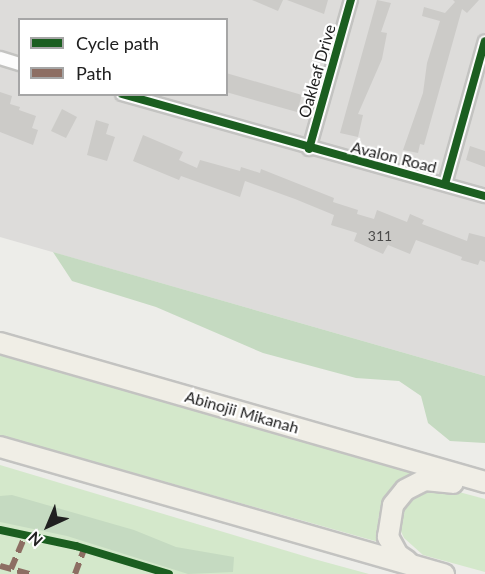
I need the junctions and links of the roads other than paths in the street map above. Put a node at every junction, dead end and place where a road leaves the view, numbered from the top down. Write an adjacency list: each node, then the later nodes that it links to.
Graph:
1 (351, 0): 6 (street, Oakleaf Drive)
2 (485, 41): 7 (street)
3 (0, 58): 4 (street)
4 (18, 63)
5 (129, 96): 6 (street, Avalon Road)
6 (309, 149): 7 (street, Avalon Road)
7 (445, 184): 8 (street, Avalon Road)
8 (485, 196)
9 (0, 343): 11 (main road, Abinojii Mikanah)
10 (0, 447): 13 (main road)
11 (485, 482)
12 (485, 491): 13 (main road)
13 (414, 566): 14 (main road)
14 (444, 574)

